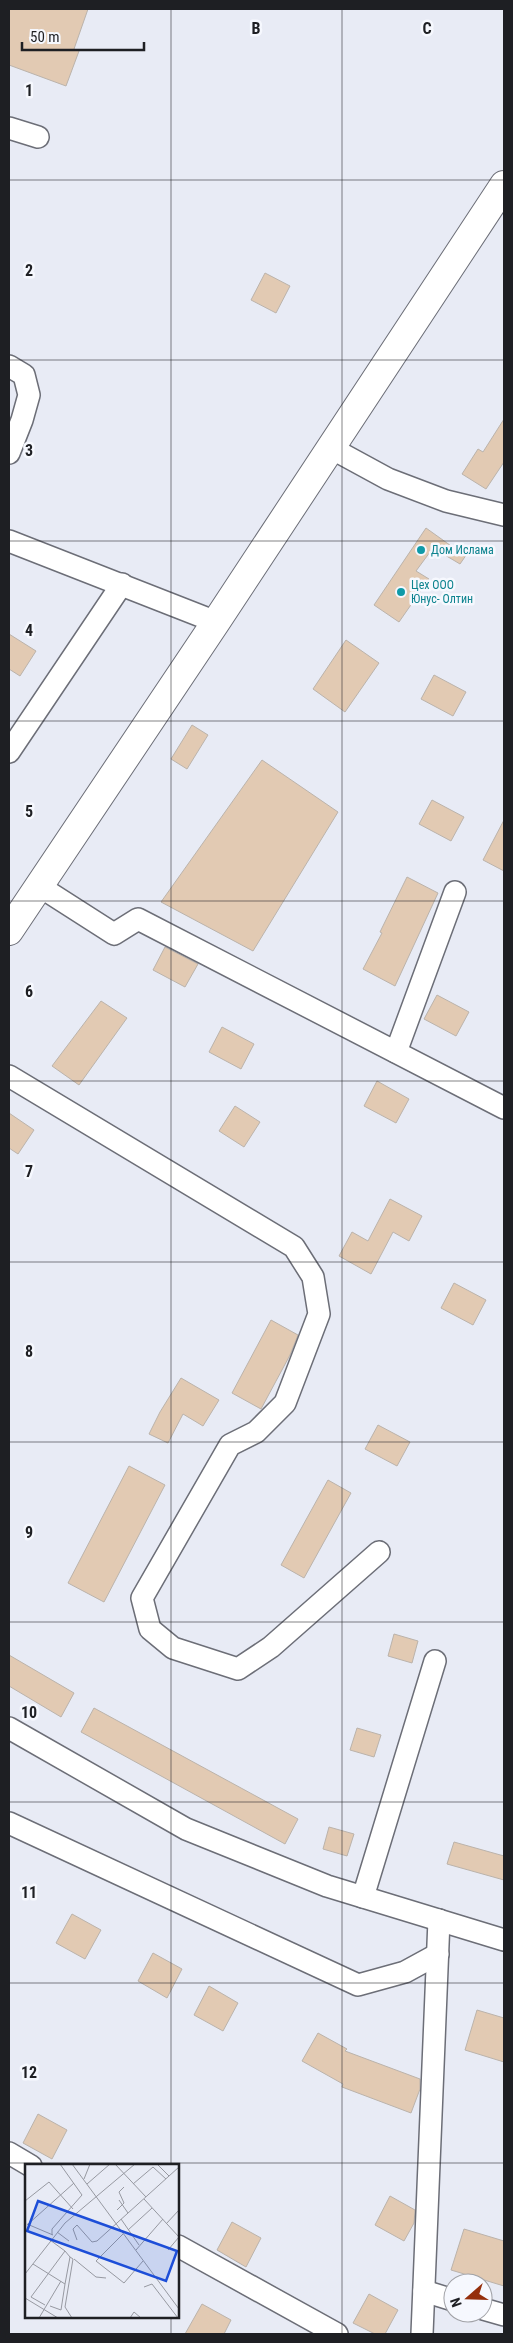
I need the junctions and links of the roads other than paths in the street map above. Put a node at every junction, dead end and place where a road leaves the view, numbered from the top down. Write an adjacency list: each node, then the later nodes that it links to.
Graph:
1 (9, 128): 2 (street)
2 (38, 137)
3 (504, 185): 5 (highway)
4 (9, 366): 6 (street)
5 (331, 448): 7 (street); 10 (highway)
6 (9, 452)
7 (504, 516)
8 (9, 541): 9 (street)
9 (122, 584): 10 (street); 11 (street)
10 (216, 622): 12 (highway)
11 (9, 752)
12 (39, 886): 14 (highway); 15 (street)
13 (455, 892): 15 (street)
14 (9, 931)
15 (396, 1052): 17 (street)
16 (9, 1076): 18 (street)
17 (504, 1108)
18 (379, 1552)
19 (435, 1661): 22 (street)
20 (9, 1728): 22 (street)
21 (9, 1823): 25 (street)
22 (363, 1897): 23 (street)
23 (440, 1920): 24 (street); 25 (street)
24 (504, 1940)
25 (438, 1954): 29 (street)
26 (9, 2153): 27 (street)
27 (28, 2164)
28 (179, 2247): 31 (street)
29 (424, 2291): 30 (street); 32 (street)
30 (443, 2297)
31 (337, 2334)
32 (422, 2334)

